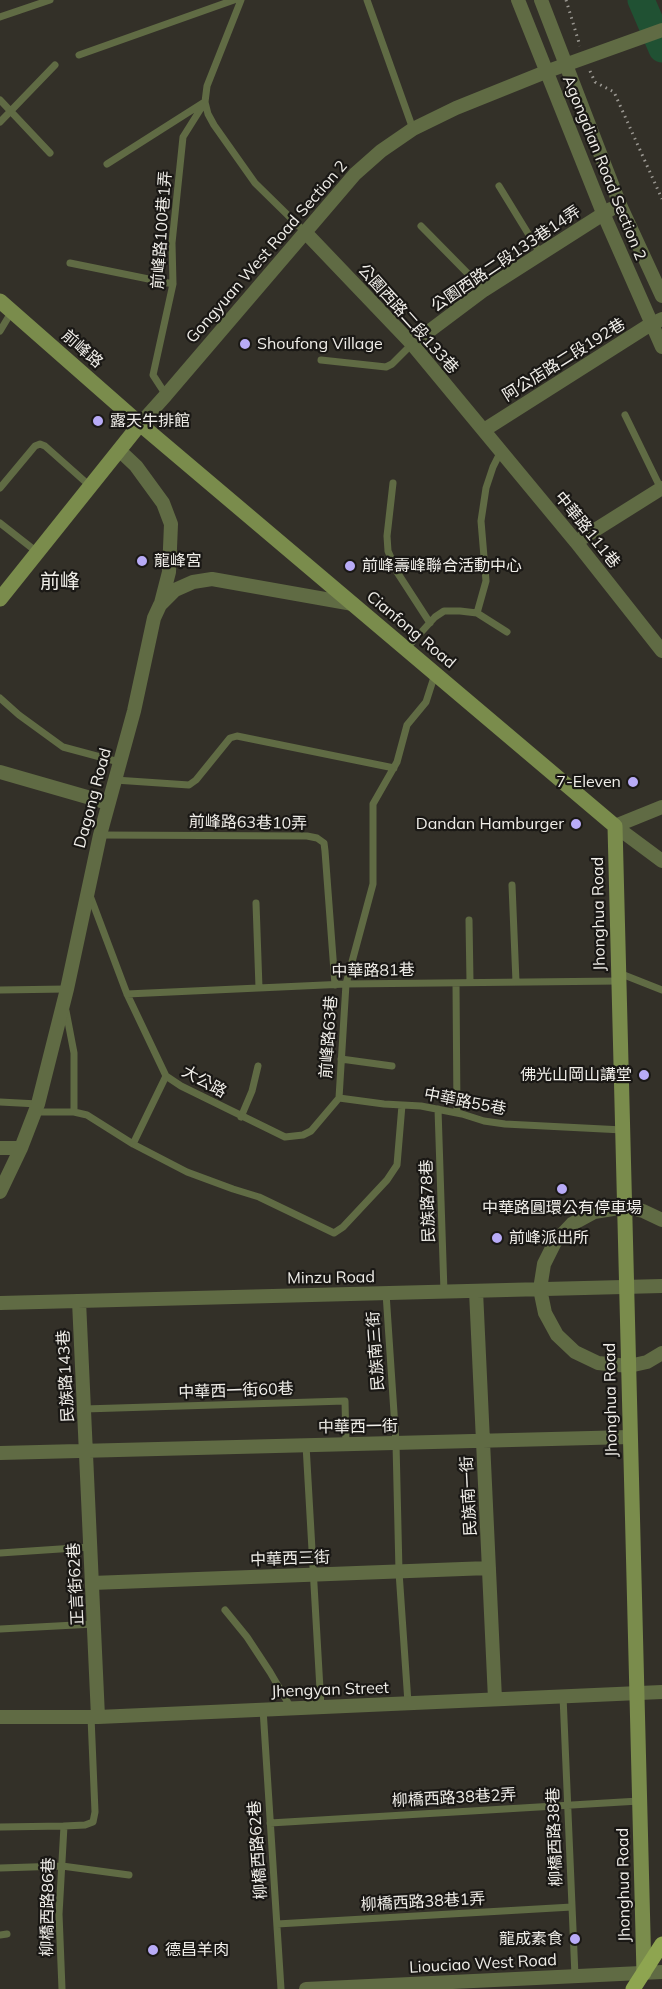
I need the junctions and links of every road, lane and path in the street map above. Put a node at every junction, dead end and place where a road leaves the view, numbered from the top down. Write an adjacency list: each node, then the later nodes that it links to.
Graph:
1 (50, 0): 8 (lane)
2 (234, 0): 10 (lane)
3 (241, 0): 16 (lane, 前峰路100巷1弄)
4 (367, 0): 19 (lane)
5 (518, 0): 14 (street, Agongdian Road Section 2)
6 (541, 0): 13 (street, Agongdian Road Section 2)
7 (566, 0): 11 (path)
8 (0, 17)
9 (662, 30): 11 (street, Gongyuan West Road Section 2)
10 (79, 55)
11 (585, 56): 13 (street, Gongyuan West Road Section 2); 23 (path)
12 (55, 65): 17 (lane)
13 (567, 65): 14 (street, Gongyuan West Road Section 2); 24 (street, Agongdian Road Section 2)
14 (548, 71): 19 (street, Gongyuan West Road Section 2); 25 (street, Agongdian Road Section 2)
15 (0, 100): 17 (lane)
16 (205, 102): 21 (lane); 27 (lane); 30 (lane, 前峰路100巷1弄)
17 (11, 111): 18 (lane); 20 (lane)
18 (0, 122)
19 (413, 129): 27 (street, Gongyuan West Road Section 2)
20 (50, 153)
21 (107, 164)
22 (499, 186): 28 (lane)
23 (662, 200)
24 (620, 205): 25 (street, 公園西路二段133巷14弄); 32 (street, Agongdian Road Section 2)
25 (603, 213): 28 (street, 公園西路二段133巷14弄); 34 (street, Agongdian Road Section 2)
26 (421, 226): 31 (lane)
27 (304, 232): 36 (street, 公園西路二段133巷); 39 (street, Gongyuan West Road Section 2)
28 (540, 253): 31 (street, 公園西路二段133巷14弄)
29 (70, 263): 30 (lane)
30 (173, 284): 39 (lane, 前峰路100巷1弄)
31 (484, 290): 36 (street, 公園西路二段133巷14弄)
32 (662, 296)
33 (6, 306): 35 (lane); 41 (main road, 前峰路)
34 (657, 322): 37 (street, Agongdian Road Section 2); 42 (street, 阿公店路二段192巷)
35 (0, 331)
36 (412, 344): 38 (lane); 42 (street, 公園西路二段133巷)
37 (662, 347)
38 (321, 360)
39 (166, 395): 41 (street, Gongyuan West Road Section 2)
40 (625, 415): 48 (lane)
41 (140, 424): 43 (main road); 53 (main road, Cianfong Road)
42 (484, 430): 44 (street, 中華路111巷)
43 (119, 450): 46 (main road); 54 (street, Dagong Road)
44 (501, 451): 50 (street, 中華路111巷); 55 (lane)
45 (393, 483): 56 (lane)
46 (90, 486): 47 (lane); 51 (main road)
47 (0, 488)
48 (661, 489): 50 (street)
49 (0, 523): 51 (lane)
50 (576, 542): 59 (street, 中華路111巷)
51 (37, 552): 52 (main road)
52 (0, 599)
53 (352, 604): 54 (street); 58 (main road, Cianfong Road)
54 (160, 605): 62 (street, Dagong Road)
55 (477, 613): 56 (lane); 57 (lane)
56 (429, 623): 58 (lane)
57 (507, 632)
58 (406, 649): 60 (main road, Cianfong Road)
59 (662, 651)
60 (435, 674): 63 (lane, 前峰路63巷); 68 (main road, Cianfong Road)
61 (0, 698): 62 (lane)
62 (119, 762): 65 (street, Dagong Road)
63 (394, 768): 65 (lane); 79 (lane, 前峰路63巷)
64 (0, 772): 66 (street)
65 (115, 780): 66 (street, Dagong Road)
66 (108, 803): 69 (street, Dagong Road)
67 (662, 807): 68 (street)
68 (615, 825): 70 (street, Cianfong Road); 75 (main road, Jhonghua Road)
69 (100, 834): 72 (street, Dagong Road); 80 (lane, 前峰路63巷10弄)
70 (662, 861)
71 (512, 885): 77 (lane)
72 (87, 888): 84 (lane, 大公路); 85 (street, Dagong Road)
73 (256, 903): 81 (lane)
74 (469, 920): 76 (lane)
75 (619, 977): 77 (lane, 中華路81巷); 83 (lane); 98 (main road, Jhonghua Road)
76 (470, 982): 77 (lane, 中華路81巷); 78 (lane, 中華路81巷)
77 (516, 982)
78 (456, 983): 79 (lane, 中華路81巷); 96 (lane)
79 (346, 984): 80 (lane, 中華路81巷); 86 (lane, 前峰路63巷)
80 (335, 985): 81 (lane, 中華路81巷)
81 (260, 988): 84 (lane, 中華路81巷)
82 (0, 990): 85 (lane)
83 (662, 990)
84 (127, 994): 89 (lane, 大公路)
85 (65, 996): 93 (street, Dagong Road); 95 (lane)
86 (341, 1059): 88 (lane); 90 (lane, 前峰路63巷)
87 (258, 1066): 97 (lane)
88 (392, 1066)
89 (166, 1076): 97 (lane, 大公路); 99 (lane)
90 (339, 1098): 92 (lane, 中華路55巷); 97 (lane, 大公路)
91 (0, 1102): 93 (lane)
92 (402, 1105): 94 (lane, 中華路55巷); 99 (lane)
93 (37, 1108): 95 (lane); 101 (street, Dagong Road)
94 (438, 1109): 96 (lane, 中華路55巷); 109 (lane, 民族路78巷)
95 (74, 1112): 99 (lane)
96 (457, 1113): 98 (lane, 中華路55巷)
97 (241, 1117)
98 (623, 1130): 103 (main road, Jhonghua Road)
99 (134, 1144)
100 (0, 1148): 101 (street)
101 (21, 1148): 102 (street, Dagong Road)
102 (0, 1192)
103 (625, 1207): 104 (street); 106 (main road, Jhonghua Road); 107 (street)
104 (662, 1220)
105 (662, 1286): 106 (street, Minzu Road)
106 (627, 1287): 107 (street, Minzu Road); 114 (main road, Jhonghua Road)
107 (540, 1289): 108 (street, Minzu Road); 114 (street)
108 (476, 1291): 109 (street, Minzu Road); 117 (street, 民族南一街)
109 (444, 1292): 110 (street, Minzu Road)
110 (386, 1293): 111 (street, Minzu Road); 118 (lane, 民族南三街)
111 (79, 1301): 112 (street, Minzu Road); 115 (street, 民族路143巷)
112 (0, 1303)
113 (662, 1353): 114 (street)
114 (629, 1366): 116 (main road, Jhonghua Road)
115 (84, 1409): 119 (lane, 中華西一街60巷); 121 (street, 民族路143巷)
116 (630, 1437): 117 (street, 中華西一街); 133 (main road, Jhonghua Road)
117 (483, 1440): 118 (street, 中華西一街); 125 (street, 民族南一街)
118 (396, 1443): 119 (street, 中華西一街); 126 (lane, 民族南三街)
119 (346, 1444): 120 (street, 中華西一街)
120 (306, 1445): 121 (street, 中華西一街); 127 (lane)
121 (86, 1450): 122 (street, 中華西一街); 123 (street, 正言街62巷)
122 (0, 1453)
123 (90, 1547): 124 (lane); 128 (street, 正言街62巷)
124 (0, 1553)
125 (489, 1568): 126 (street, 中華西三街); 135 (street, 民族南一街)
126 (399, 1572): 127 (street, 中華西三街); 136 (lane, 民族南三街)
127 (314, 1575): 128 (street, 中華西三街); 137 (lane)
128 (92, 1583): 130 (street, 正言街62巷)
129 (225, 1610): 138 (lane)
130 (94, 1624): 131 (lane); 141 (street, 正言街62巷)
131 (0, 1629)
132 (662, 1692): 133 (street, Jhengyan Street)
133 (637, 1693): 134 (street, Jhengyan Street); 142 (main road, Jhonghua Road)
134 (563, 1696): 135 (street, Jhengyan Street); 143 (lane, 柳橋西路38巷)
135 (495, 1699): 136 (street, Jhengyan Street)
136 (408, 1703): 137 (street, Jhengyan Street)
137 (321, 1707): 138 (street, Jhengyan Street)
138 (291, 1708): 139 (street, Jhengyan Street)
139 (262, 1709): 141 (street, Jhengyan Street); 144 (lane, 柳橋西路62巷)
140 (0, 1717): 141 (street, Jhengyan Street)
141 (94, 1717): 145 (lane)
142 (639, 1801): 143 (lane, 柳橋西路38巷2弄); 154 (main road, Jhonghua Road)
143 (568, 1805): 144 (lane, 柳橋西路38巷2弄); 150 (lane, 柳橋西路38巷)
144 (270, 1823): 151 (lane, 柳橋西路62巷)
145 (64, 1826): 146 (lane); 147 (lane, 柳橋西路86巷)
146 (0, 1827)
147 (62, 1866): 148 (lane); 149 (lane); 156 (lane, 柳橋西路86巷)
148 (0, 1868)
149 (129, 1875)
150 (572, 1907): 151 (lane, 柳橋西路38巷1弄); 155 (lane, 柳橋西路38巷)
151 (277, 1924): 157 (lane, 柳橋西路62巷)
152 (662, 1944): 154 (main road)
153 (662, 1972): 154 (street, Liouciao West Road)
154 (644, 1973): 155 (street, Liouciao West Road); 159 (main road)
155 (575, 1976): 158 (street, Liouciao West Road)
156 (62, 1989)
157 (281, 1989)
158 (306, 1989)
159 (633, 1989)

